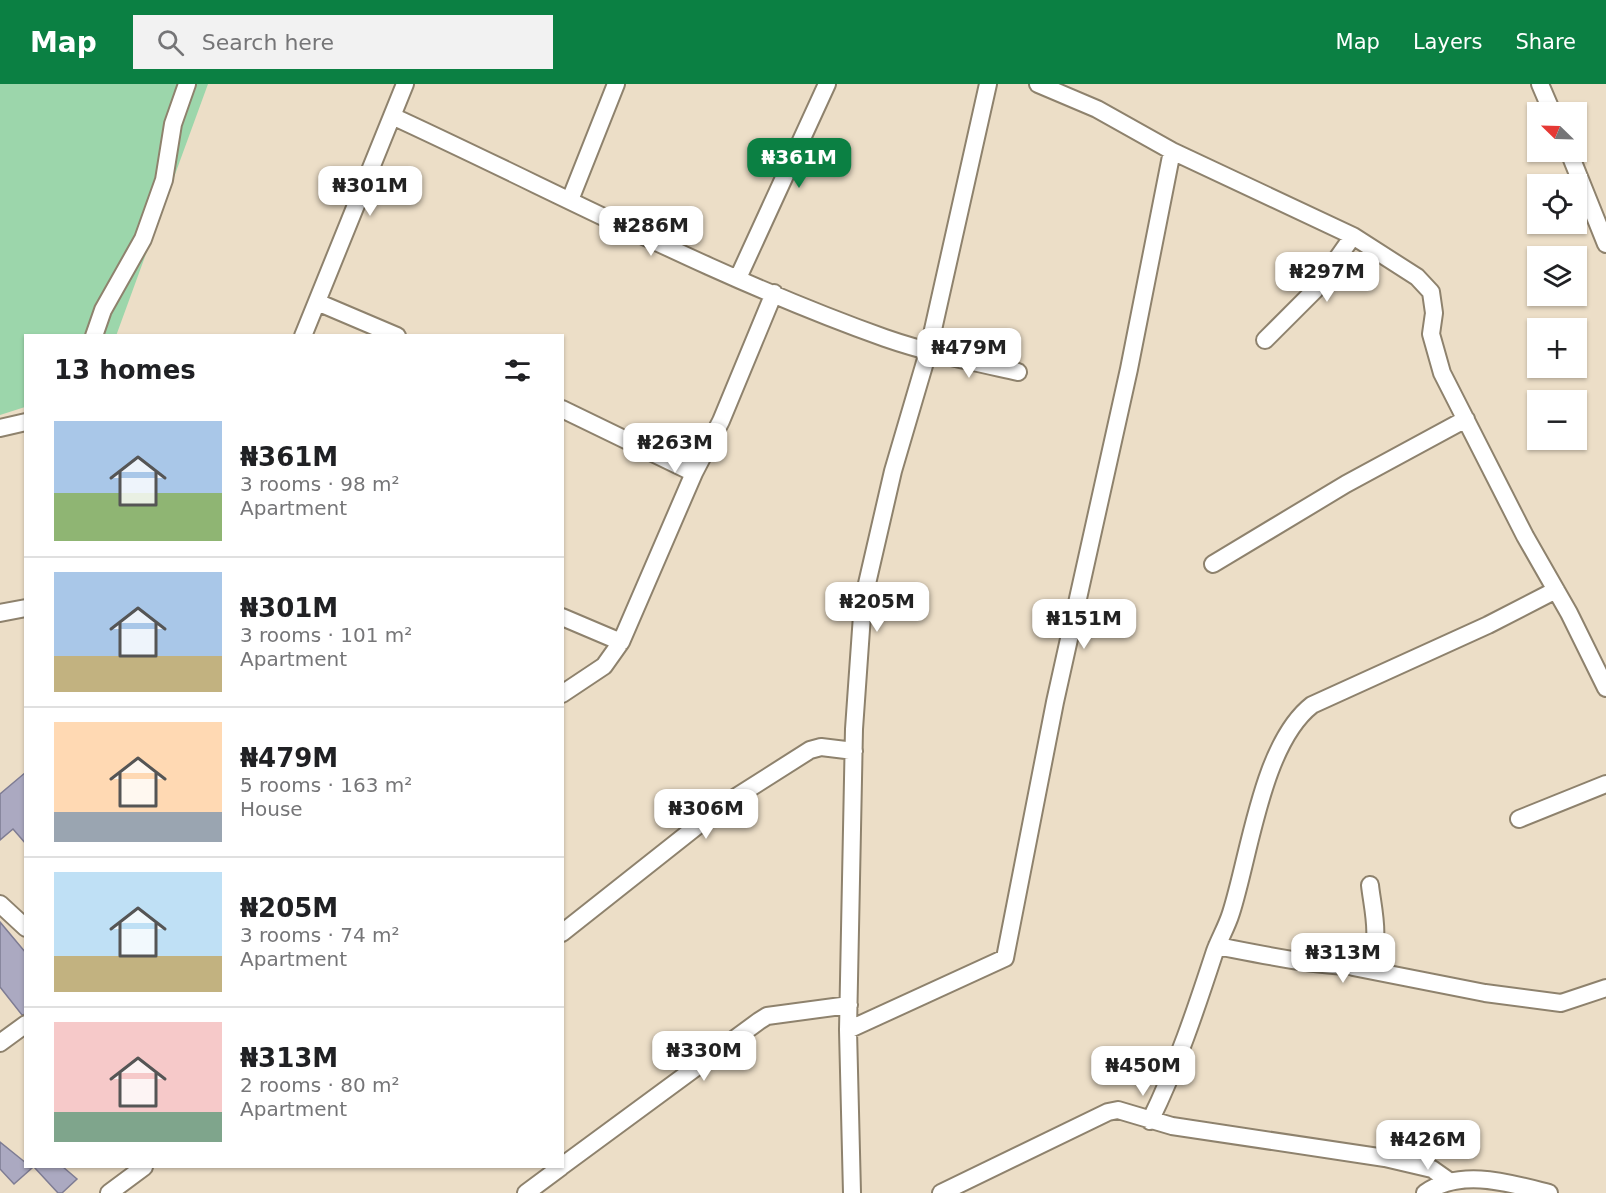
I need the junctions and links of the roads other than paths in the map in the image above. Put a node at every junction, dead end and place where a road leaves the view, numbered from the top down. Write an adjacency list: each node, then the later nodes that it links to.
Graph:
1 (187, 84): 18 (street)
2 (405, 84): 9 (street)
3 (616, 84): 12 (street)
4 (827, 84): 15 (street)
5 (988, 84): 22 (street)
6 (1038, 84): 10 (street)
7 (1540, 84): 8 (street)
8 (1548, 102)
9 (392, 116): 12 (street); 17 (street)
10 (1172, 151): 13 (street); 49 (street)
11 (1573, 162): 14 (street)
12 (570, 200): 15 (street)
13 (1353, 236): 21 (street); 25 (street)
14 (1606, 244)
15 (738, 278): 16 (street)
16 (774, 293): 22 (street); 28 (street)
17 (317, 302): 19 (street); 20 (street)
18 (95, 334)
19 (304, 334)
20 (392, 334)
21 (1265, 340)
22 (928, 352): 23 (street); 37 (street)
23 (1018, 372)
24 (564, 410): 28 (street)
25 (1466, 419): 29 (street); 30 (street)
26 (24, 422): 27 (street)
27 (0, 428)
28 (694, 473): 34 (street)
29 (1213, 564)
30 (1556, 590): 35 (street); 44 (street)
31 (24, 608): 32 (street)
32 (0, 613)
33 (564, 618): 34 (street)
34 (621, 642): 36 (street)
35 (1606, 688)
36 (564, 693)
37 (854, 751): 43 (street); 47 (street)
38 (1606, 784): 39 (street)
39 (1519, 819)
40 (1370, 885): 45 (street)
41 (0, 904): 42 (street)
42 (24, 926)
43 (564, 931)
44 (1217, 946): 45 (street); 51 (street)
45 (1353, 967): 46 (street)
46 (1606, 988)
47 (849, 1005): 49 (street); 52 (street)
48 (24, 1025): 50 (street)
49 (848, 1030): 58 (street)
50 (0, 1043)
51 (1150, 1121): 55 (street); 59 (street)
52 (564, 1165)
53 (143, 1168): 56 (street)
54 (559, 1168): 57 (street)
55 (1449, 1180): 60 (street); 61 (street)
56 (110, 1193)
57 (526, 1193)
58 (852, 1193)
59 (941, 1193)
60 (1425, 1193)
61 (1549, 1193)

